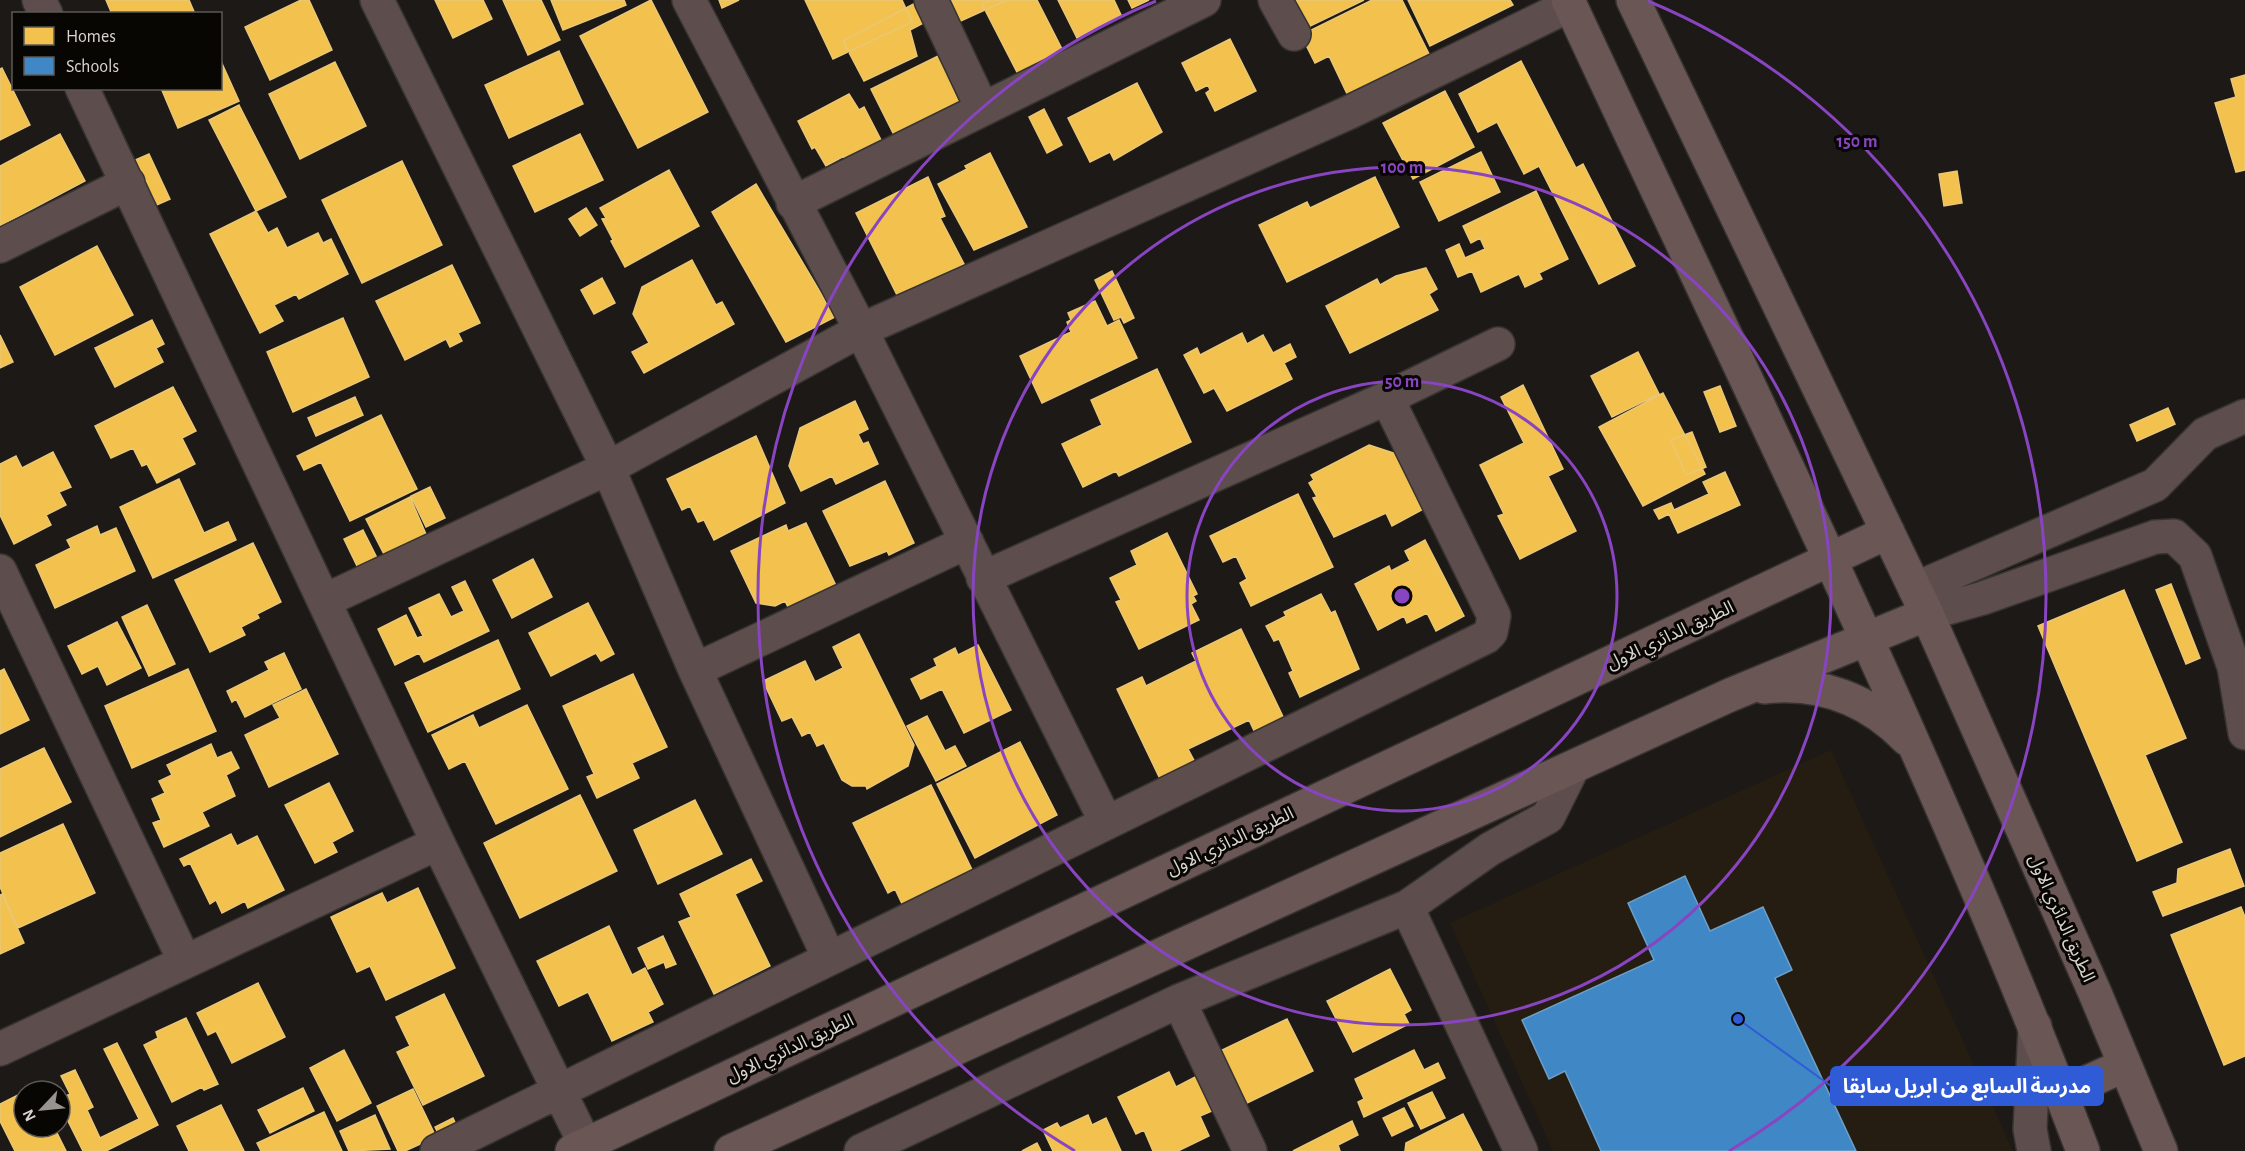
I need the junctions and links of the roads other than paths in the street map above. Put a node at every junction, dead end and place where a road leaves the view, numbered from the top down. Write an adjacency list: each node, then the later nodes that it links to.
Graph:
1 (377, 0): 18 (street)
2 (689, 0): 12 (street)
3 (931, 0): 10 (street)
4 (1203, 0): 10 (street)
5 (1275, 0): 8 (street)
6 (1633, 0): 19 (main road, الطريق الدائري الاول)
7 (1569, 3): 14 (street); 21 (main road)
8 (1294, 34)
9 (83, 90): 11 (street)
10 (982, 108): 12 (street)
11 (128, 183): 13 (street); 24 (street)
12 (793, 203): 14 (street)
13 (0, 246)
14 (861, 330): 18 (street); 20 (street)
15 (1498, 344): 16 (street)
16 (1386, 398): 23 (street); 32 (street)
17 (2245, 416): 25 (street)
18 (608, 468): 24 (street); 27 (street)
19 (1888, 532): 21 (main road, الطريق الدائري الاول); 25 (main road, الطريق الدائري الاول)
20 (967, 542): 23 (street); 27 (street)
21 (1831, 559): 26 (main road); 43 (main road, الطريق الدائري الاول)
22 (0, 571): 36 (street)
23 (982, 578): 32 (street)
24 (324, 600): 33 (street)
25 (1921, 601): 26 (main road); 29 (street); 40 (main road, الطريق الدائري الاول)
26 (1866, 637): 28 (main road); 30 (main road)
27 (695, 670): 35 (street)
28 (1730, 695): 30 (main road); 31 (main road)
29 (2245, 733)
30 (1913, 745): 38 (main road)
31 (1572, 769): 34 (street); 45 (main road)
32 (1106, 822): 35 (street)
33 (438, 843): 36 (street); 41 (street)
34 (1407, 907): 37 (street); 48 (street)
35 (830, 958): 41 (street)
36 (185, 962): 39 (street)
37 (1179, 1001): 46 (street); 47 (street)
38 (2035, 1026): 42 (main road); 49 (street)
39 (0, 1049)
40 (2125, 1065): 42 (main road); 51 (main road, الطريق الدائري الاول)
41 (559, 1090): 43 (street); 44 (street)
42 (2061, 1094): 50 (main road)
43 (579, 1148)
44 (437, 1151)
45 (731, 1151)
46 (861, 1151)
47 (1250, 1151)
48 (1521, 1151)
49 (2034, 1151)
50 (2083, 1151)
51 (2161, 1151)

